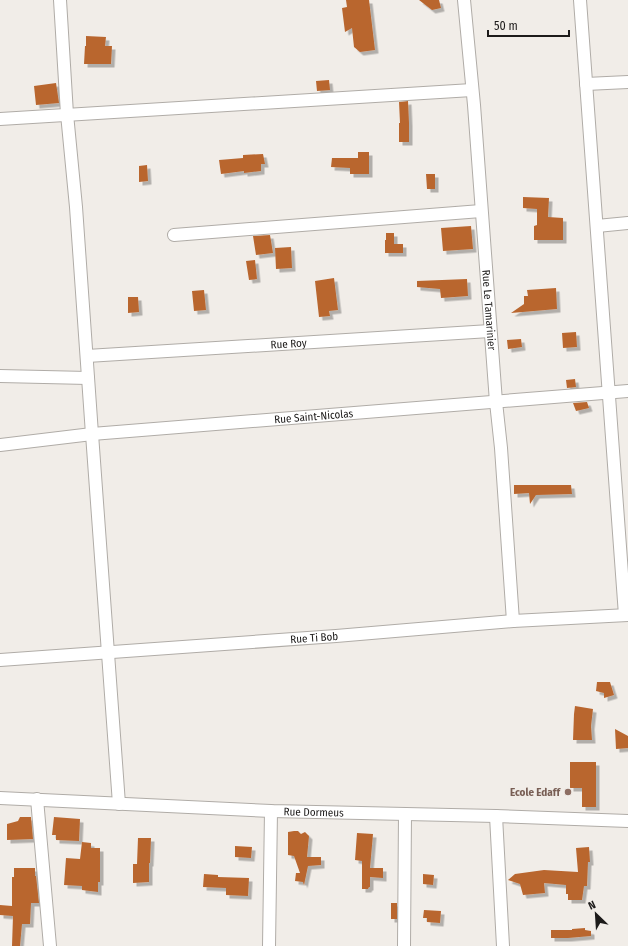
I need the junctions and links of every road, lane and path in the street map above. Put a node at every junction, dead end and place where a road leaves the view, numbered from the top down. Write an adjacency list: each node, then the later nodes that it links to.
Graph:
1 (60, 0): 7 (street)
2 (464, 0): 6 (street, Rue Le Tamarinier)
3 (580, 0): 5 (street)
4 (628, 82): 5 (street)
5 (586, 84): 11 (street)
6 (472, 90): 7 (street); 9 (street, Rue Le Tamarinier)
7 (67, 114): 8 (street); 14 (street)
8 (0, 118)
9 (481, 211): 12 (street); 13 (street, Rue Le Tamarinier)
10 (628, 224): 11 (street)
11 (596, 226): 18 (street)
12 (174, 235)
13 (490, 331): 14 (street, Rue Roy); 19 (street, Rue Le Tamarinier)
14 (87, 356): 16 (street)
15 (0, 376): 16 (street)
16 (88, 378): 20 (street)
17 (628, 392): 18 (street, Rue Saint-Nicolas)
18 (609, 393): 19 (street, Rue Saint-Nicolas); 22 (street)
19 (496, 402): 20 (street, Rue Saint-Nicolas); 23 (street, Rue Le Tamarinier)
20 (92, 434): 21 (street, Rue Saint-Nicolas); 24 (street)
21 (0, 445)
22 (627, 615): 23 (street, Rue Ti Bob)
23 (513, 621): 24 (street, Rue Ti Bob)
24 (108, 652): 25 (street, Rue Ti Bob); 28 (street)
25 (0, 660)
26 (0, 798): 27 (street, Rue Dormeus)
27 (37, 799): 28 (street, Rue Dormeus); 33 (street)
28 (119, 804): 29 (street, Rue Dormeus)
29 (271, 811): 30 (street, Rue Dormeus); 34 (street)
30 (405, 814): 31 (street, Rue Dormeus); 35 (street)
31 (496, 816): 32 (street, Rue Dormeus); 36 (street)
32 (628, 821)
33 (50, 946)
34 (269, 946)
35 (404, 946)
36 (503, 946)

